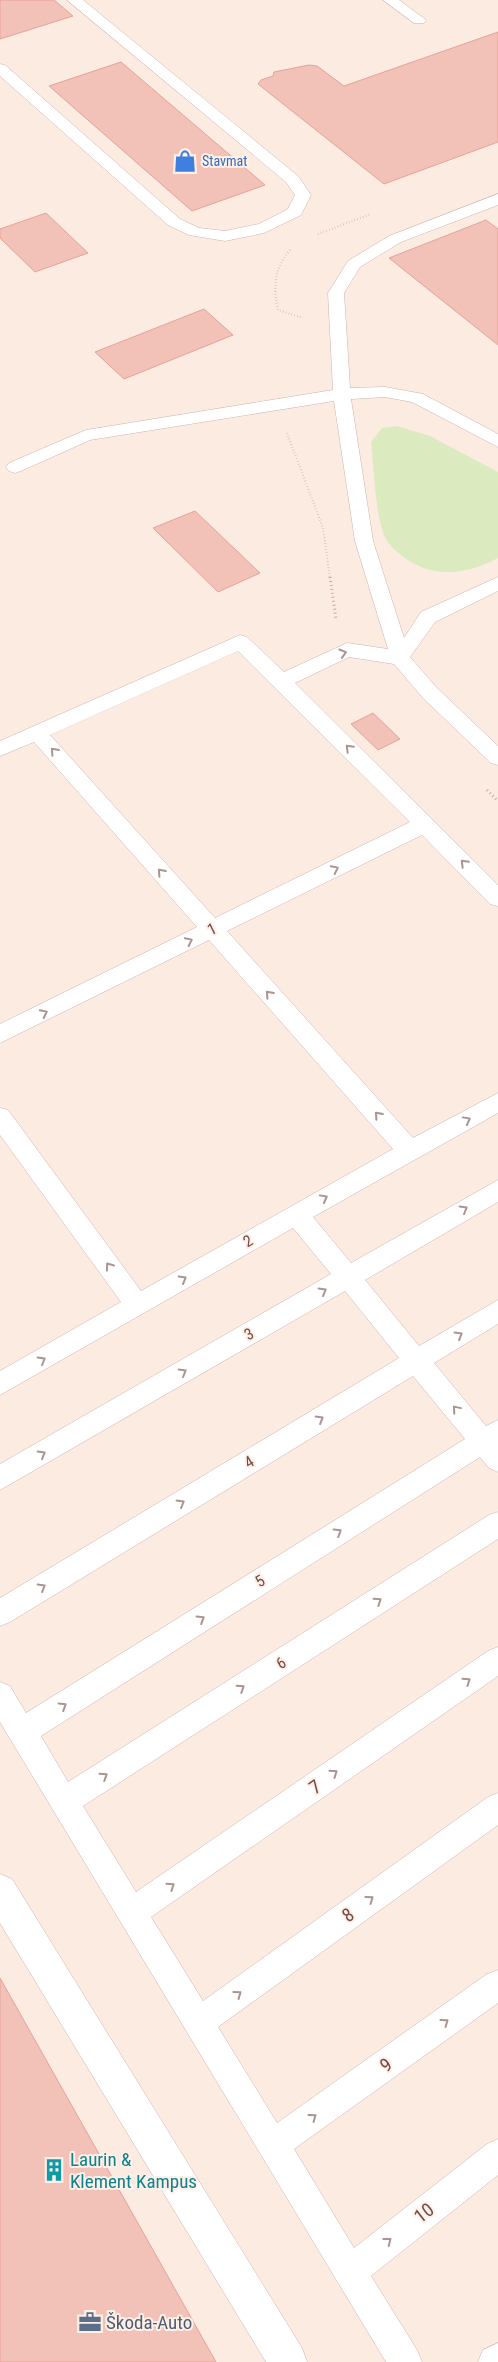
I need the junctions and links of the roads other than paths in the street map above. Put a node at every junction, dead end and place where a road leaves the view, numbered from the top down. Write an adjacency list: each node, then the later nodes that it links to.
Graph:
1 (74, 0): 4 (lane)
2 (390, 0): 3 (lane)
3 (419, 20)
4 (0, 68)
5 (498, 199): 6 (lane)
6 (342, 394): 7 (lane); 8 (lane); 10 (lane)
7 (498, 441)
8 (15, 467)
9 (498, 583): 10 (lane)
10 (400, 658): 11 (lane, one-way to 10); 14 (lane)
11 (282, 681): 12 (lane); 15 (lane, one-way to 11)
12 (37, 732): 13 (lane); 17 (lane, one-way to 12)
13 (0, 750)
14 (498, 758)
15 (425, 824): 16 (lane, one-way to 15); 17 (lane, 1, one-way to 15)
16 (498, 898)
17 (212, 929): 18 (lane, 1, one-way to 17); 21 (lane, one-way to 17)
18 (0, 1034)
19 (498, 1102): 21 (lane, 2, one-way to 19)
20 (0, 1118): 25 (lane, one-way to 20)
21 (410, 1151): 23 (lane, 2, one-way to 21)
22 (498, 1190): 24 (lane, 3, one-way to 22)
23 (296, 1214): 24 (lane); 25 (lane, 2, one-way to 23)
24 (346, 1277): 27 (lane); 30 (lane, 3, one-way to 24)
25 (137, 1305): 28 (lane, 2, one-way to 25)
26 (498, 1311): 27 (lane, 4, one-way to 26)
27 (416, 1361): 29 (lane, one-way to 27); 32 (lane, 4, one-way to 27)
28 (0, 1384)
29 (493, 1444): 35 (lane, 5, one-way to 29)
30 (0, 1478)
31 (498, 1524): 36 (lane, 6, one-way to 31)
32 (0, 1613)
33 (498, 1660): 39 (lane, 7, one-way to 33)
34 (0, 1696): 35 (lane)
35 (22, 1732): 36 (lane)
36 (63, 1802): 39 (lane)
37 (498, 1807): 41 (lane, 8, one-way to 37)
38 (0, 1891): 45 (street)
39 (131, 1913): 41 (lane)
40 (498, 1984): 42 (lane, 9, one-way to 40)
41 (198, 2022): 42 (lane)
42 (273, 2145): 44 (lane)
43 (498, 2155): 44 (lane, 10, one-way to 43)
44 (350, 2272): 46 (lane)
45 (288, 2362)
46 (405, 2362)

